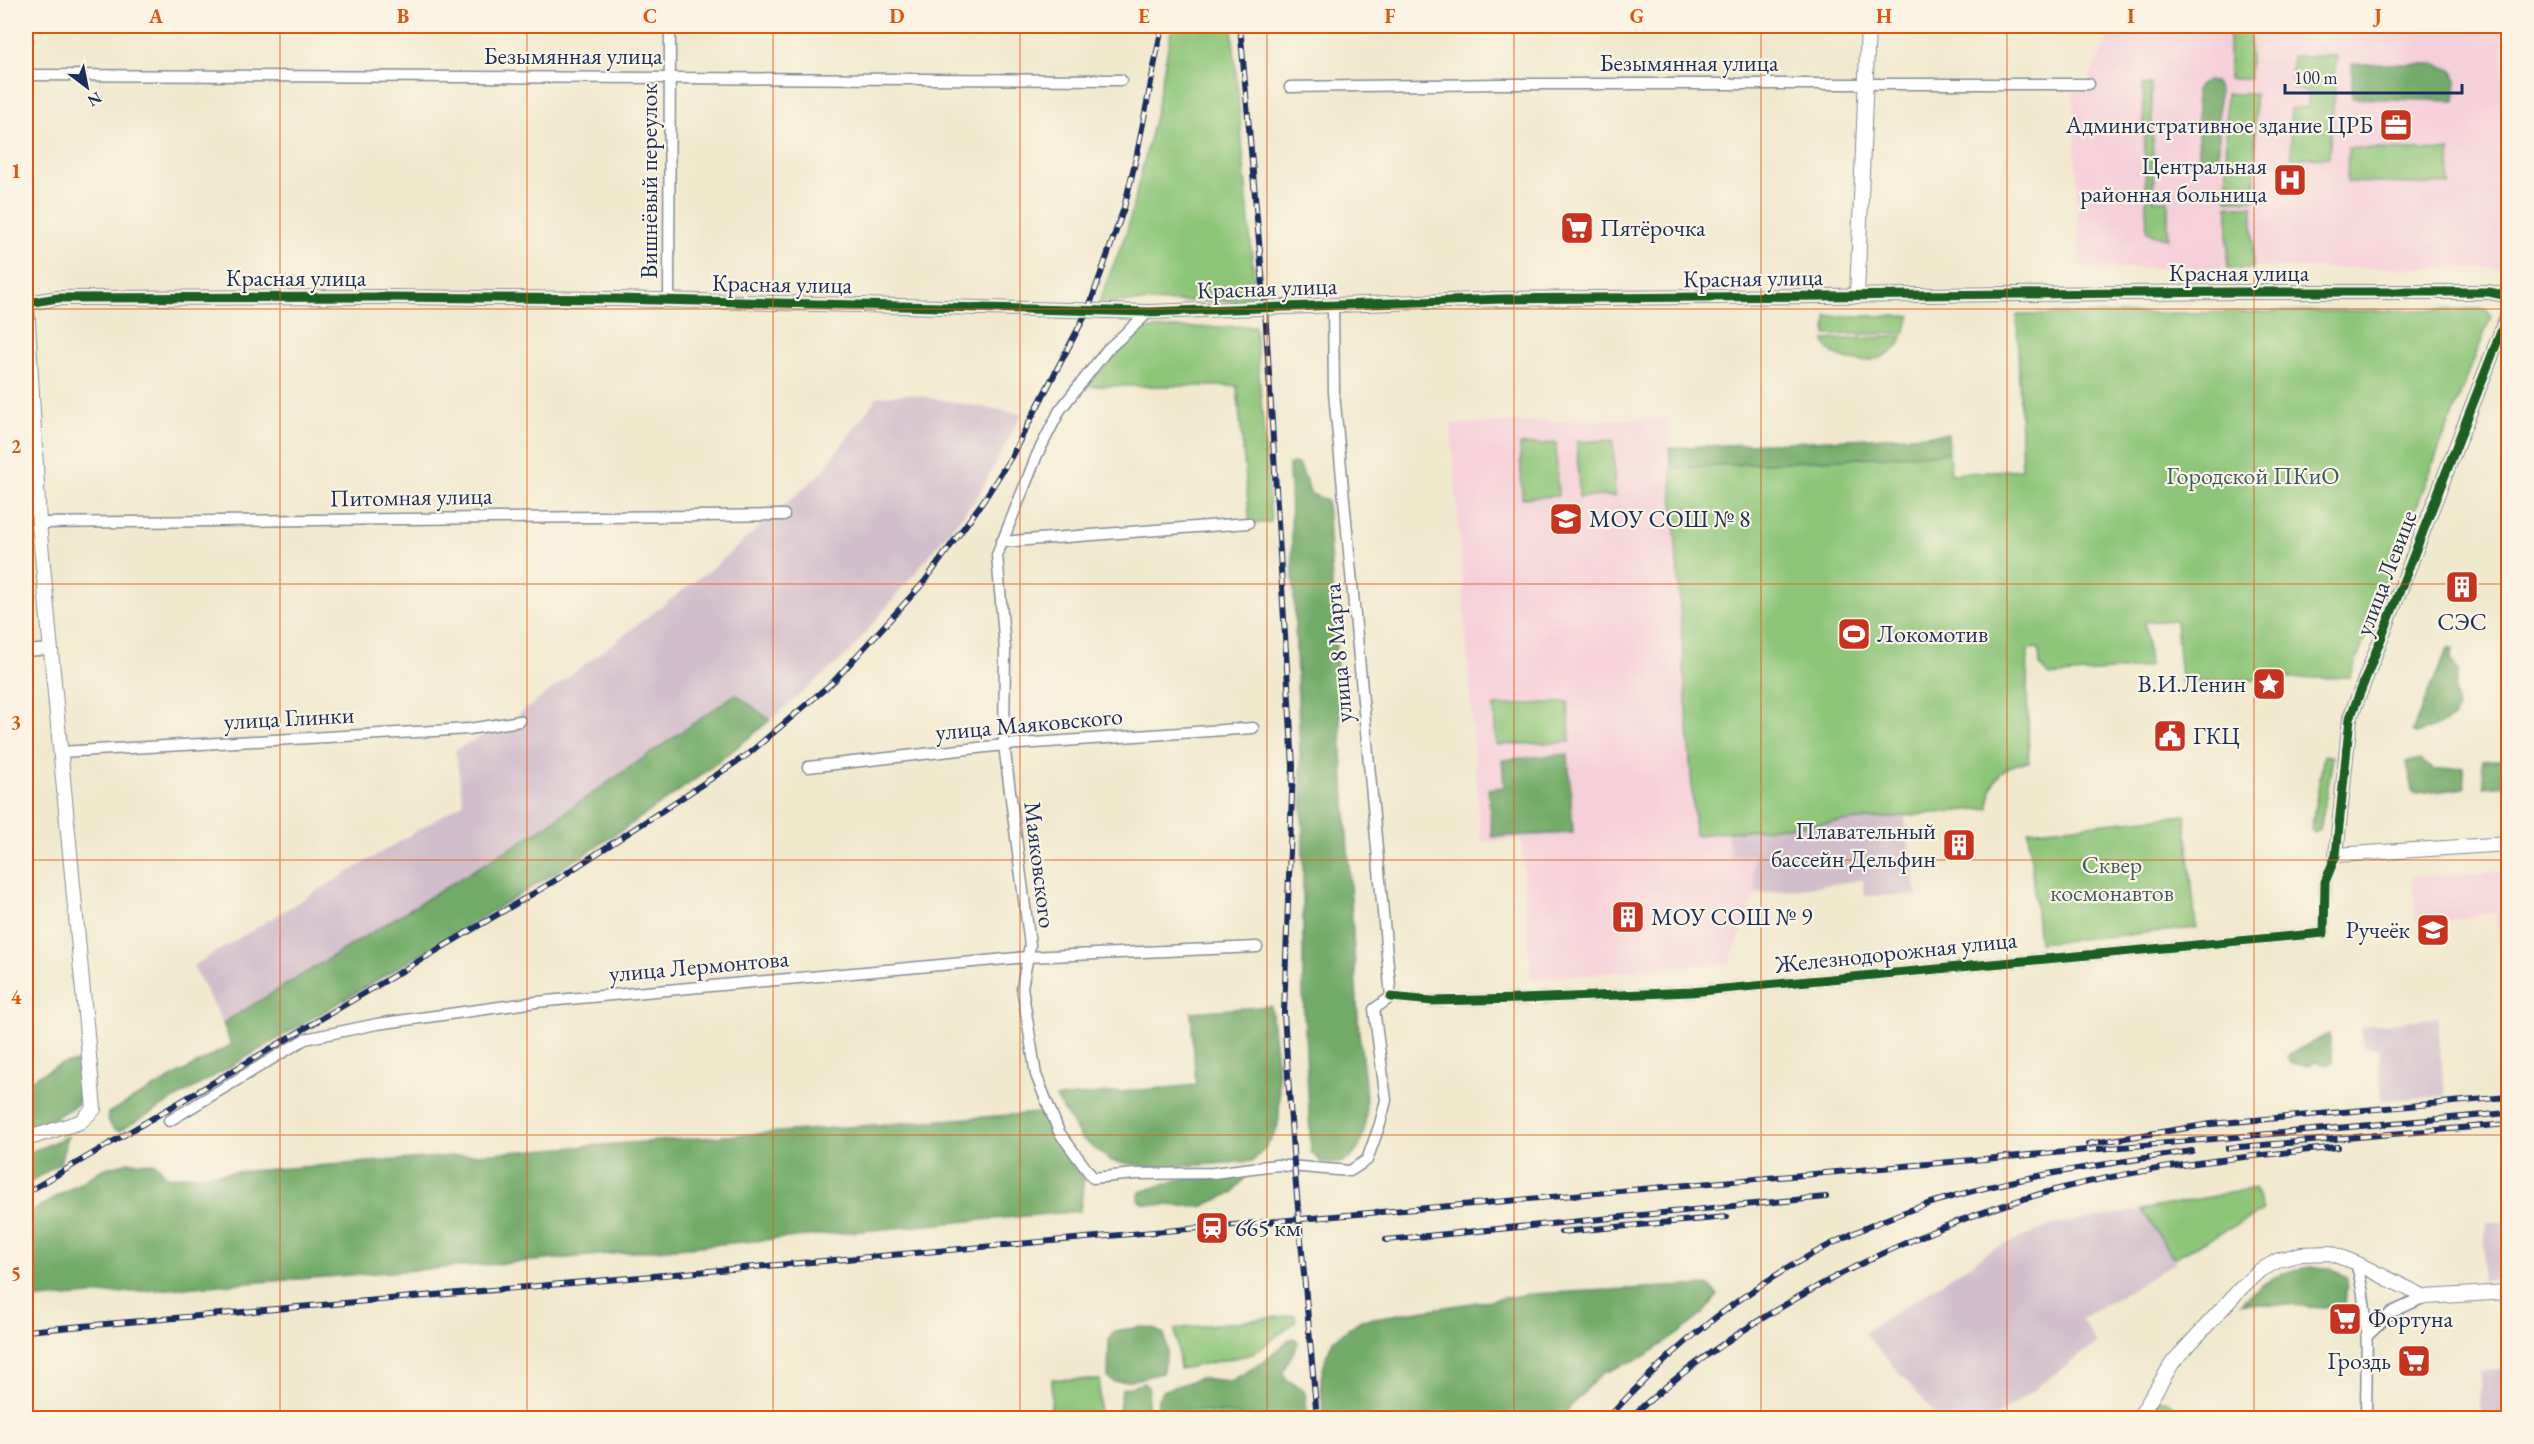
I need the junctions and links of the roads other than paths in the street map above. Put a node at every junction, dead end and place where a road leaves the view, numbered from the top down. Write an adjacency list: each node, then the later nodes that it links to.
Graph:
1 (670, 26): 4 (street, Вишнёвый переулок)
2 (1868, 26): 6 (street)
3 (26, 75): 4 (street, Безымянная улица)
4 (670, 77): 5 (street, Безымянная улица); 12 (street, Вишнёвый переулок)
5 (1121, 80)
6 (1866, 83): 7 (street, Безымянная улица); 8 (street, Безымянная улица); 9 (street)
7 (2089, 84)
8 (1290, 87)
9 (1857, 296): 10 (street, Красная улица); 13 (street, Красная улица)
10 (2508, 296)
11 (26, 299): 12 (street, Красная улица); 17 (street)
12 (669, 301): 14 (street, Красная улица)
13 (1333, 305): 14 (street, Красная улица); 31 (street, улица 8 Марта)
14 (1149, 312): 19 (street, Маяковского)
15 (2508, 314): 28 (street, улица Левице)
16 (784, 514): 17 (street, Питомная улица)
17 (39, 523): 20 (street)
18 (1248, 523): 19 (street)
19 (1001, 542): 24 (street, Маяковского)
20 (50, 649): 21 (street); 25 (street)
21 (26, 651)
22 (520, 721): 25 (street, улица Глинки)
23 (1253, 728): 24 (street, улица Маяковского)
24 (1004, 746): 26 (street, улица Маяковского); 30 (street, Маяковского)
25 (60, 752): 33 (street)
26 (808, 767)
27 (2508, 844): 28 (street)
28 (2336, 855): 31 (street, Железнодорожная улица)
29 (1257, 947): 30 (street, улица Лермонтова)
30 (1027, 957): 31 (street, Маяковского); 32 (street, улица Лермонтова)
31 (1391, 997)
32 (170, 1121)
33 (26, 1139)
34 (2356, 1263): 36 (street); 37 (street); 38 (street)
35 (2508, 1292): 36 (street)
36 (2425, 1297): 37 (street)
37 (2367, 1336): 39 (street)
38 (2139, 1419)
39 (2366, 1419)

